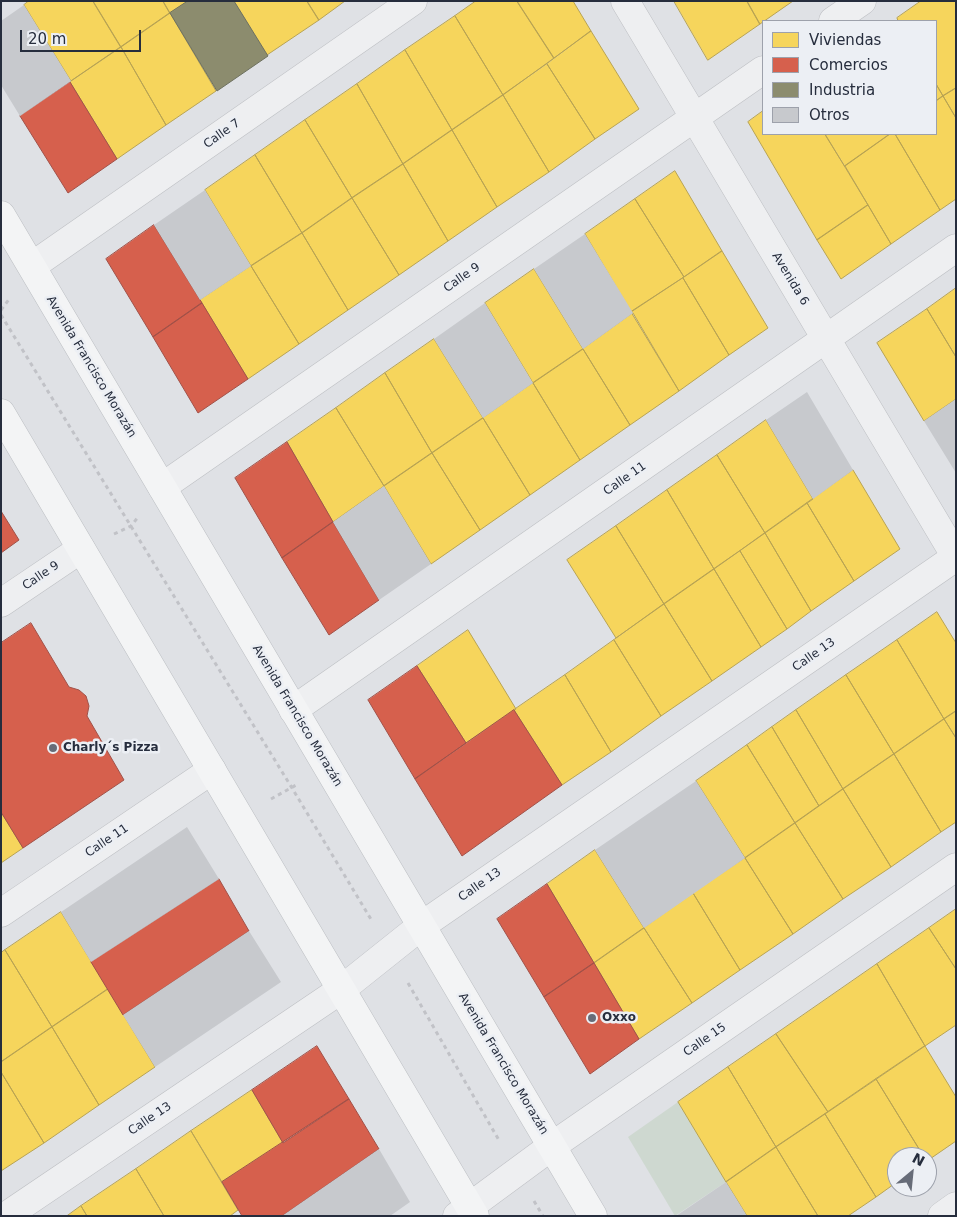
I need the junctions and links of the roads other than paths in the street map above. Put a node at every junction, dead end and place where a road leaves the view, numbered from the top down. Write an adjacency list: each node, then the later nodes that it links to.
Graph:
1 (413, 1): 9 (street, Calle 7)
2 (624, 1): 6 (street, Avenida 6)
3 (862, 1): 4 (street)
4 (834, 20)
5 (762, 71): 6 (street, Calle 9)
6 (694, 118): 10 (street, Avenida 6); 12 (street, Calle 9)
7 (1, 215): 9 (main road, Avenida Francisco Morazán)
8 (956, 248): 10 (street, Calle 11)
9 (32, 266): 12 (main road, Avenida Francisco Morazán)
10 (826, 339): 14 (street, Avenida 6); 16 (street, Calle 11)
11 (1, 413): 13 (main road)
12 (162, 487): 16 (main road, Avenida Francisco Morazán)
13 (81, 549): 15 (street, Calle 9); 17 (main road)
14 (956, 557): 20 (street, Calle 13)
15 (1, 603)
16 (293, 710): 20 (main road, Avenida Francisco Morazán)
17 (212, 770): 19 (street, Calle 11); 21 (main road)
18 (956, 867): 22 (street, Calle 15)
19 (1, 913)
20 (421, 926): 21 (street, Calle 13); 22 (main road, Avenida Francisco Morazán)
21 (342, 989): 24 (main road); 25 (street, Calle 13)
22 (552, 1146): 24 (street, Calle 15); 26 (main road, Avenida Francisco Morazán)
23 (956, 1206): 27 (street)
24 (467, 1213)
25 (6, 1216)
26 (593, 1216)
27 (942, 1216)

